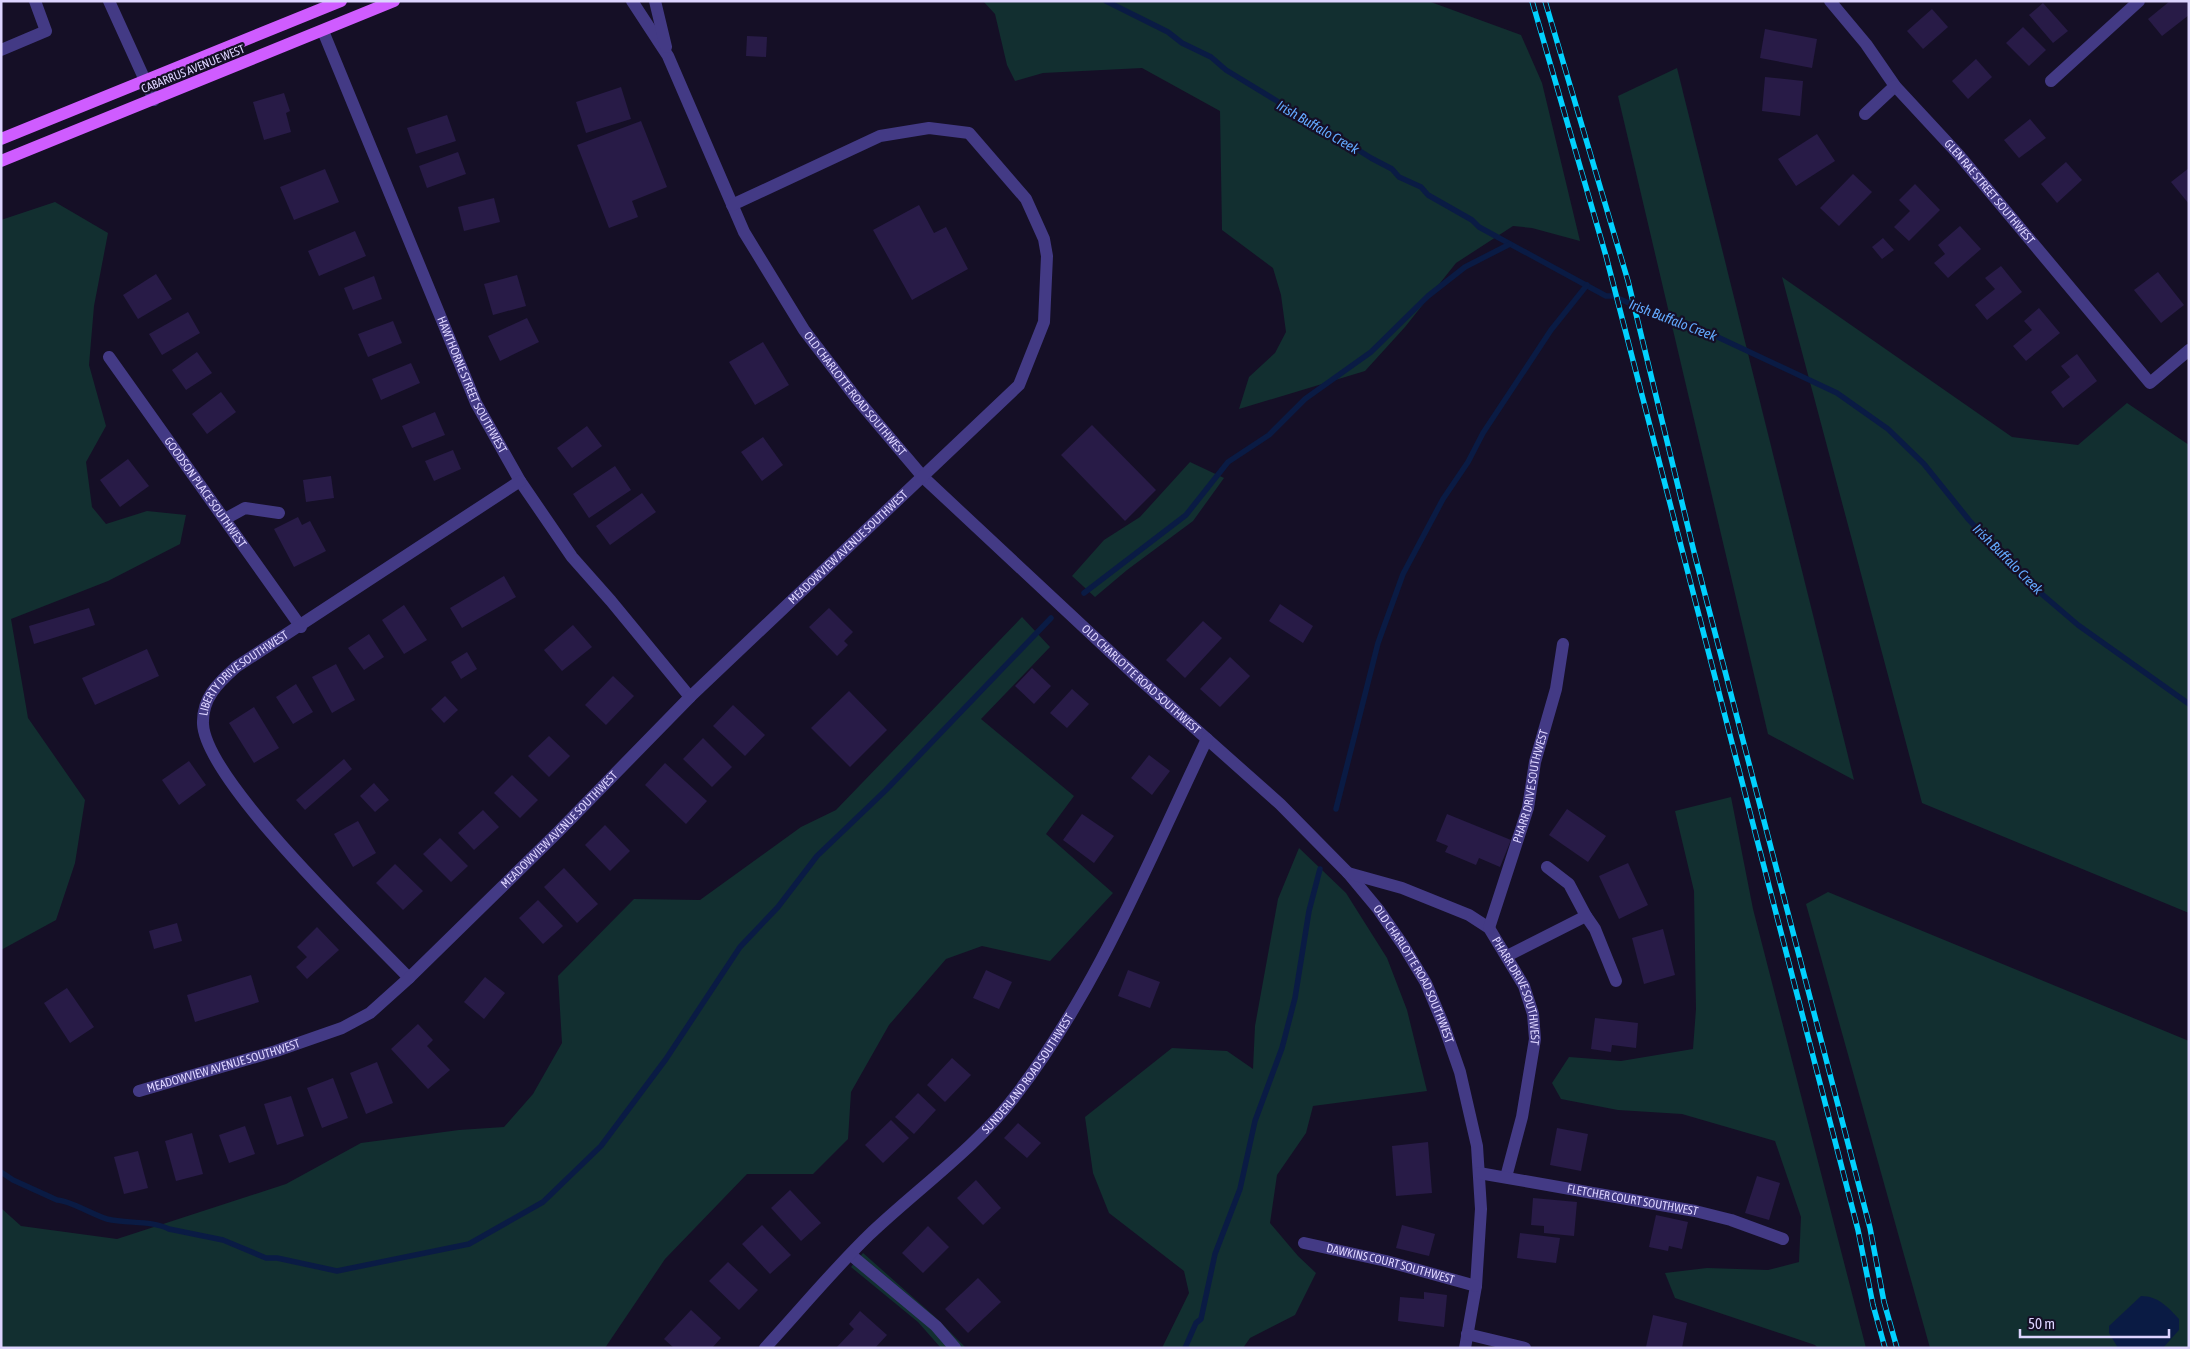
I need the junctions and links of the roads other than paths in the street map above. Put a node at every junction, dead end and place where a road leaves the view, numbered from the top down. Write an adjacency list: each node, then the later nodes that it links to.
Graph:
1 (35, 1): 10 (street)
2 (109, 1): 12 (street)
3 (341, 1): 12 (main road, CABARRUS AVENUE WEST)
4 (394, 1): 9 (main road, CABARRUS AVENUE WEST)
5 (632, 1): 11 (street, OLD CHARLOTTE ROAD SOUTHWEST)
6 (655, 1): 11 (street, OLD CHARLOTTE ROAD SOUTHWEST)
7 (1830, 1): 14 (street, GLEN RAE STREET SOUTHWEST)
8 (2139, 1): 13 (street)
9 (323, 32): 15 (main road, CABARRUS AVENUE WEST); 23 (street, HAWTHORNE STREET SOUTHWEST)
10 (1, 50)
11 (668, 56): 19 (street, OLD CHARLOTTE ROAD SOUTHWEST)
12 (145, 80): 15 (street); 17 (main road, CABARRUS AVENUE WEST)
13 (2051, 82)
14 (1895, 86): 16 (street); 20 (street, GLEN RAE STREET SOUTHWEST)
15 (154, 100): 18 (main road, CABARRUS AVENUE WEST)
16 (1865, 114)
17 (1, 139)
18 (1, 161)
19 (732, 206): 22 (street, OLD CHARLOTTE ROAD SOUTHWEST); 22 (street, MEADOWVIEW AVENUE SOUTHWEST)
20 (2189, 350)
21 (109, 357): 25 (street, GOODSON PLACE SOUTHWEST)
22 (923, 477): 28 (street, MEADOWVIEW AVENUE SOUTHWEST); 29 (street, OLD CHARLOTTE ROAD SOUTHWEST)
23 (520, 481): 26 (street, LIBERTY DRIVE SOUTHWEST); 28 (street, HAWTHORNE STREET SOUTHWEST)
24 (279, 513): 25 (street)
25 (225, 519): 26 (street, GOODSON PLACE SOUTHWEST)
26 (300, 627): 35 (street, LIBERTY DRIVE SOUTHWEST)
27 (1563, 644): 33 (street, PHARR DRIVE SOUTHWEST)
28 (690, 696): 35 (street, MEADOWVIEW AVENUE SOUTHWEST)
29 (1206, 739): 31 (street, OLD CHARLOTTE ROAD SOUTHWEST); 42 (street, SUNDERLAND ROAD SOUTHWEST)
30 (1547, 867): 32 (street)
31 (1348, 873): 33 (street, PHARR DRIVE SOUTHWEST); 38 (street, OLD CHARLOTTE ROAD SOUTHWEST)
32 (1586, 916): 34 (street); 36 (street)
33 (1488, 928): 34 (street, PHARR DRIVE SOUTHWEST)
34 (1507, 956): 39 (street, PHARR DRIVE SOUTHWEST)
35 (409, 978): 37 (street, MEADOWVIEW AVENUE SOUTHWEST)
36 (1616, 981)
37 (139, 1091)
38 (1479, 1173): 39 (street, FLETCHER COURT SOUTHWEST); 43 (street, OLD CHARLOTTE ROAD SOUTHWEST)
39 (1506, 1177): 40 (street, FLETCHER COURT SOUTHWEST)
40 (1783, 1239)
41 (1304, 1243): 43 (street, DAWKINS COURT SOUTHWEST)
42 (851, 1255): 45 (street, SUNDERLAND ROAD SOUTHWEST); 46 (street)
43 (1476, 1286): 44 (street, OLD CHARLOTTE ROAD SOUTHWEST)
44 (1467, 1334): 47 (street, OLD CHARLOTTE ROAD SOUTHWEST); 48 (street)
45 (766, 1348)
46 (955, 1348)
47 (1465, 1348)
48 (1525, 1348)

